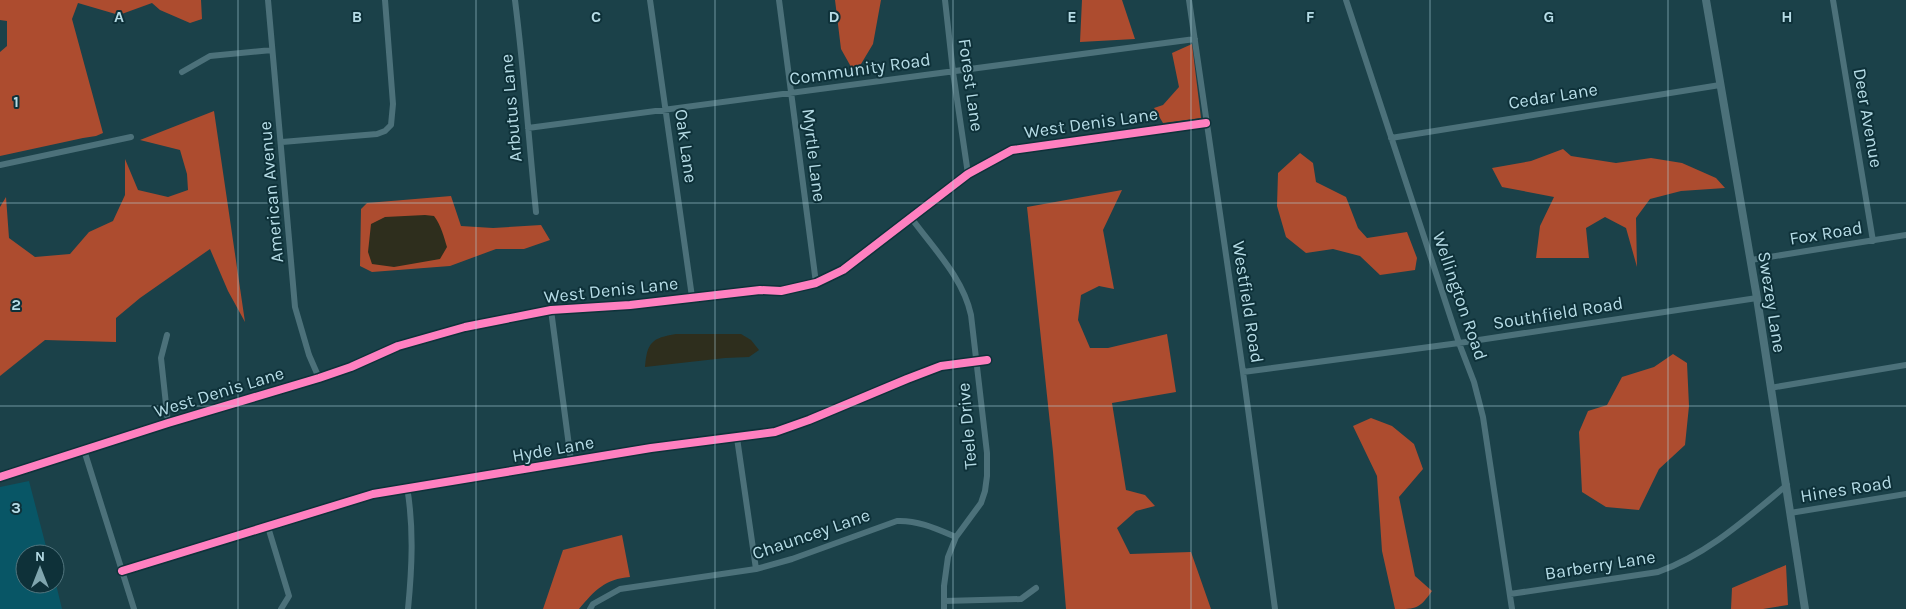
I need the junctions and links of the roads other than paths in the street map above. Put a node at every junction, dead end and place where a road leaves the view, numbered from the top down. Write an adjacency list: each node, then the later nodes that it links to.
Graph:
1 (268, 0): 12 (street, American Avenue)
2 (384, 0): 22 (street)
3 (515, 0): 19 (street, Arbutus Lane)
4 (650, 0): 17 (street, Oak Lane)
5 (779, 0): 16 (street, Myrtle Lane)
6 (945, 0): 14 (street, Forest Lane)
7 (1189, 0): 11 (street, Westfield Road)
8 (1346, 0): 21 (street, Wellington Road)
9 (1706, 0): 15 (street, Swezey Lane)
10 (1833, 0): 28 (street, Deer Avenue)
11 (1195, 39): 14 (street, Community Road); 18 (street, Westfield Road)
12 (272, 50): 13 (street); 22 (street, American Avenue)
13 (182, 72)
14 (953, 72): 16 (street, Community Road); 24 (street, Forest Lane)
15 (1720, 85): 21 (street, Cedar Lane); 29 (street, Swezey Lane)
16 (791, 94): 17 (street, Community Road); 30 (street, Myrtle Lane)
17 (666, 110): 19 (street, Community Road); 31 (street, Oak Lane)
18 (1206, 123): 24 (street, West Denis Lane); 39 (street, Westfield Road)
19 (528, 128): 25 (street, Arbutus Lane)
20 (131, 137): 23 (street)
21 (1390, 138): 35 (street, Wellington Road)
22 (282, 142): 40 (street, American Avenue)
23 (0, 165)
24 (968, 174): 26 (street, West Denis Lane)
25 (536, 212)
26 (912, 219): 30 (street, West Denis Lane); 37 (street, Teele Drive)
27 (1906, 235): 28 (street, Fox Road)
28 (1873, 241): 29 (street, Fox Road)
29 (1751, 260): 32 (street, Swezey Lane)
30 (816, 283): 31 (street, West Denis Lane)
31 (692, 297): 33 (street, West Denis Lane)
32 (1757, 298): 35 (street, Southfield Road); 41 (street, Swezey Lane)
33 (552, 310): 40 (street, West Denis Lane); 45 (street)
34 (167, 335): 42 (street)
35 (1459, 343): 39 (street, Southfield Road); 56 (street, Wellington Road)
36 (988, 360): 37 (street, Hyde Lane)
37 (976, 361): 43 (street, Hyde Lane); 52 (street, Teele Drive)
38 (1906, 365): 41 (street)
39 (1243, 372): 63 (street, Westfield Road)
40 (319, 378): 42 (street, West Denis Lane)
41 (1770, 388): 47 (street, Swezey Lane)
42 (168, 423): 44 (street, West Denis Lane)
43 (737, 438): 45 (street, Hyde Lane); 53 (street)
44 (84, 450): 46 (street, West Denis Lane); 54 (street)
45 (572, 461): 48 (street, Hyde Lane)
46 (0, 476)
47 (1787, 484): 50 (street, Swezey Lane); 56 (street, Barberry Lane)
48 (407, 487): 51 (street, Hyde Lane); 60 (street)
49 (1906, 494): 50 (street, Hines Road)
50 (1790, 513): 65 (street, Swezey Lane)
51 (268, 527): 54 (street, Hyde Lane); 59 (street)
52 (956, 537): 53 (street, Chauncey Lane); 57 (street, Teele Drive)
53 (756, 569): 61 (street, Chauncey Lane)
54 (122, 571): 58 (street)
55 (1036, 588): 57 (street)
56 (1510, 594): 64 (street, Wellington Road)
57 (944, 601): 62 (street, Teele Drive)
58 (134, 609)
59 (281, 609)
60 (408, 609)
61 (590, 609)
62 (944, 609)
63 (1275, 609)
64 (1512, 609)
65 (1805, 609)

